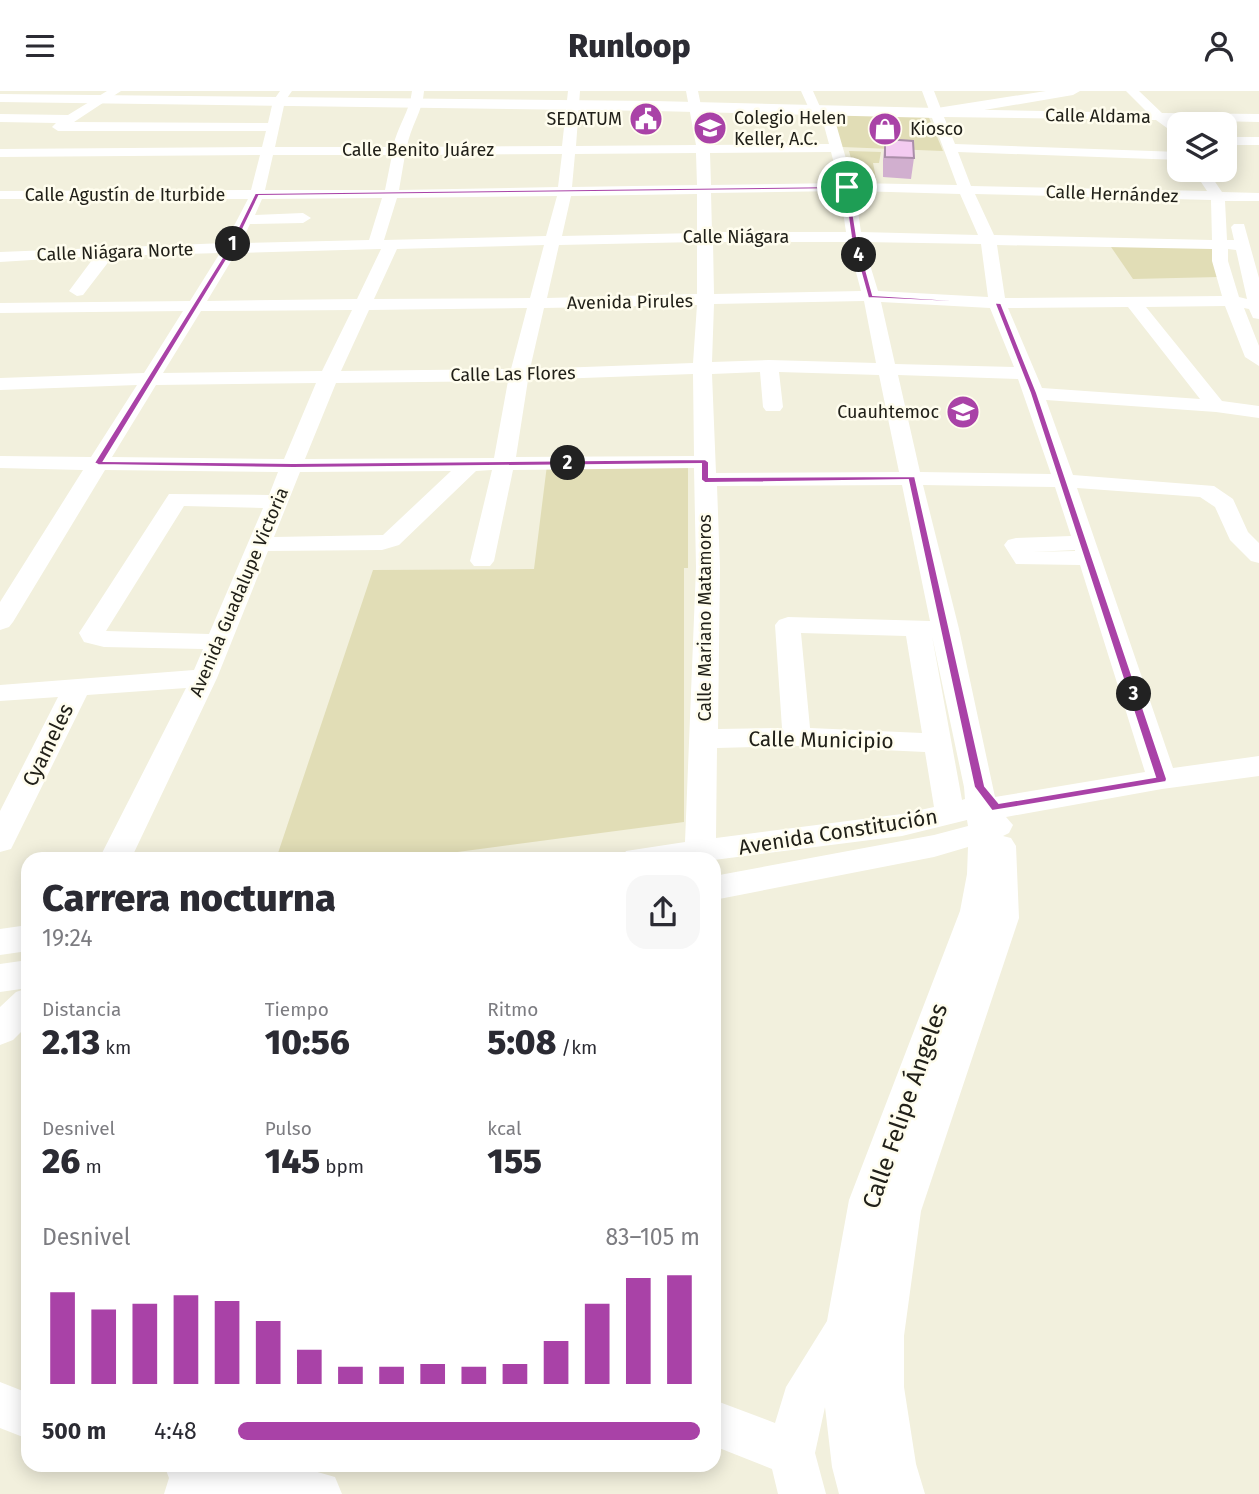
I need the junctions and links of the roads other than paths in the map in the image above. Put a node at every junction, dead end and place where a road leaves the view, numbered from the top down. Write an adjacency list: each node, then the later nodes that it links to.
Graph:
1 (807, 91): 15 (street)
2 (928, 91): 17 (street)
3 (1031, 91): 9 (street)
4 (1073, 91): 9 (main road)
5 (1132, 91): 20 (street)
6 (1147, 91): 18 (street)
7 (108, 95): 8 (main road); 11 (main road); 24 (street)
8 (282, 96): 10 (main road); 26 (street)
9 (1051, 96): 17 (main road)
10 (417, 97): 12 (main road); 35 (street, Avenida Guadalupe Victoria)
11 (0, 98)
12 (573, 98): 13 (main road); 31 (street)
13 (693, 99): 15 (main road); 30 (street, Calle Mariano Matamoros)
14 (1205, 105): 16 (street)
15 (821, 110): 17 (main road); 32 (street)
16 (1215, 112)
17 (937, 113): 19 (street, Calle Aldama); 33 (street)
18 (1167, 113)
19 (1114, 116): 20 (street, Calle Aldama); 39 (street)
20 (1162, 117): 25 (street, Calle Aldama)
21 (0, 118): 24 (street)
22 (1237, 118): 23 (street, Calle Aldama)
23 (1259, 118)
24 (71, 119): 27 (street)
25 (1167, 120)
26 (274, 127): 27 (street); 34 (street)
27 (49, 133): 37 (street)
28 (1237, 141): 29 (street)
29 (1259, 141)
30 (703, 146): 31 (street, Calle Benito Juárez); 32 (street, Calle Benito Juárez); 44 (street, Calle Mariano Matamoros)
31 (569, 148): 35 (street, Calle Benito Juárez); 46 (street)
32 (835, 148): 43 (street)
33 (949, 148): 39 (street); 45 (street)
34 (268, 150): 35 (street, Calle Benito Juárez); 37 (street, Calle Benito Juárez); 49 (street)
35 (398, 150): 47 (street, Avenida Guadalupe Victoria)
36 (0, 153): 37 (street, Calle Benito Juárez)
37 (18, 153): 40 (street)
38 (1167, 160): 39 (street)
39 (1148, 165): 51 (street)
40 (0, 167)
41 (1208, 182): 52 (street)
42 (1225, 182): 53 (street)
43 (847, 187): 44 (street, Calle Agustín de Iturbide); 45 (street, Calle Agustín de Iturbide); 58 (street)
44 (705, 189): 46 (street, Calle Agustín de Iturbide); 57 (street, Calle Mariano Matamoros)
45 (965, 189): 50 (street, Calle Hernández); 59 (street)
46 (565, 191): 47 (street, Calle Agustín de Iturbide); 60 (street)
47 (391, 194): 49 (street, Calle Agustín de Iturbide); 62 (street, Avenida Guadalupe Victoria)
48 (0, 195): 49 (street, Calle Agustín de Iturbide)
49 (257, 195): 56 (street)
50 (1128, 195): 51 (street, Calle Hernández); 61 (street)
51 (1168, 196): 52 (street, Calle Hernández)
52 (1218, 197): 53 (street, Calle Hernández); 63 (street)
53 (1236, 197): 54 (street, Calle Hernández); 64 (street)
54 (1259, 197)
55 (303, 218): 56 (street)
56 (245, 220): 65 (street)
57 (704, 237): 58 (street, Calle Niágara); 60 (street, Calle Niágara); 71 (street, Calle Mariano Matamoros)
58 (854, 237): 59 (street, Calle Niágara); 70 (street)
59 (988, 239): 61 (street, Calle Niágara); 75 (street)
60 (555, 241): 62 (street, Calle Niágara); 74 (street)
61 (1160, 243): 63 (street, Calle Niágara)
62 (383, 244): 65 (street, Calle Niágara); 68 (street, Avenida Guadalupe Victoria)
63 (1218, 244): 64 (street, Calle Niágara); 72 (street)
64 (1242, 244): 78 (street)
65 (231, 248): 66 (street, Calle Niágara Norte); 76 (street)
66 (108, 251): 67 (street, Calle Niágara Norte); 69 (street)
67 (0, 257)
68 (375, 290): 74 (street, Avenida Pirules); 76 (street, Avenida Pirules); 84 (street, Avenida Guadalupe Victoria)
69 (77, 291)
70 (870, 296): 71 (street, Avenida Pirules); 75 (street, Avenida Pirules); 81 (street)
71 (706, 300): 74 (street, Avenida Pirules); 82 (street, Calle Mariano Matamoros)
72 (1232, 301): 73 (street, Avenida Pirules); 78 (street, Avenida Pirules); 79 (street)
73 (1133, 302): 75 (street, Avenida Pirules); 88 (street)
74 (536, 303): 83 (street)
75 (998, 303): 86 (street)
76 (196, 305): 77 (street, Avenida Pirules); 85 (street)
77 (0, 308)
78 (1258, 308)
79 (1259, 360)
80 (769, 366): 81 (street, Calle Las Flores); 82 (street, Calle Las Flores); 89 (street)
81 (885, 368): 86 (street, Calle Las Flores); 97 (street)
82 (702, 369): 83 (street, Calle Las Flores); 96 (street, Calle Mariano Matamoros)
83 (519, 375): 84 (street, Calle Las Flores); 93 (street)
84 (330, 376): 85 (street, Calle Las Flores); 95 (street, Avenida Guadalupe Victoria)
85 (150, 379): 87 (street, Calle Las Flores); 92 (street)
86 (1029, 383): 88 (street, Calle Las Flores); 98 (street)
87 (0, 384)
88 (1216, 406): 90 (street, Calle Las Flores)
89 (773, 407)
90 (1259, 412)
91 (0, 461): 92 (street)
92 (98, 463): 95 (street); 103 (street)
93 (504, 464): 94 (street); 96 (street); 102 (street)
94 (470, 465): 95 (street); 100 (street)
95 (293, 466): 99 (street, Avenida Guadalupe Victoria)
96 (705, 471): 97 (street); 111 (street, Calle Mariano Matamoros)
97 (912, 478): 98 (street); 105 (street)
98 (1064, 481): 101 (street); 114 (street)
99 (278, 502): 100 (street, Avenida Guadalupe Victoria); 106 (street)
100 (262, 544): 106 (street, Avenida Guadalupe Victoria)
101 (1259, 557)
102 (482, 561)
103 (0, 622)
104 (918, 628): 105 (street); 110 (street); 112 (street)
105 (946, 629): 115 (street)
106 (219, 642): 107 (street, Avenida Guadalupe Victoria)
107 (204, 678): 108 (street); 117 (street, Avenida Guadalupe Victoria)
108 (77, 687): 109 (street); 116 (street, Cyameles)
109 (0, 693)
110 (797, 737): 111 (street, Calle Municipio); 112 (street, Calle Municipio)
111 (705, 739): 118 (street, Calle Mariano Matamoros)
112 (938, 743): 115 (street)
113 (1259, 766): 114 (street)
114 (1162, 779): 115 (street)
115 (981, 812): 118 (street, Avenida Constitución); 119 (street, Avenida Constitución); 124 (street, Calle Felipe Ángeles); 132 (street, Calle Felipe Ángeles)
116 (0, 841)
117 (118, 852)
118 (701, 852)
119 (721, 887)
120 (21, 939): 121 (street)
121 (0, 942)
122 (21, 975): 123 (street)
123 (0, 978)
124 (847, 1329): 128 (street); 131 (street, Calle Felipe Ángeles)
125 (0, 1405): 126 (street)
126 (21, 1413)
127 (721, 1427): 128 (street)
128 (797, 1474)
129 (191, 1475): 130 (street)
130 (318, 1494)
131 (863, 1494)
132 (901, 1494)

